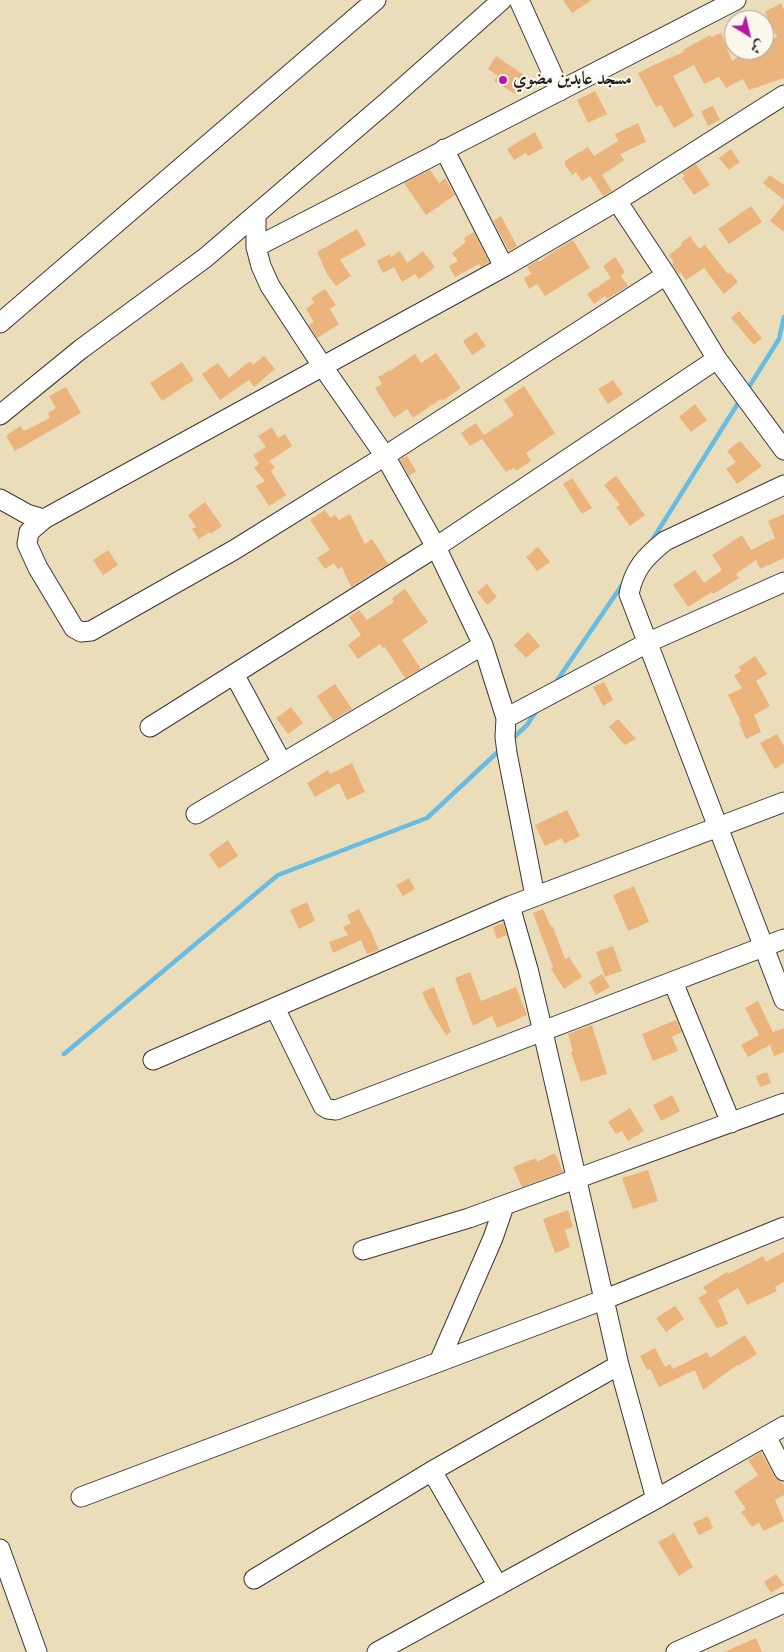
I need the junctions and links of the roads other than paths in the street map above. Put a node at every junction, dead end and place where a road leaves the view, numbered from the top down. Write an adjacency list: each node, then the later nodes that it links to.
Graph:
1 (376, 0): 13 (street)
2 (502, 0): 9 (street)
3 (519, 0): 5 (street)
4 (736, 0): 5 (street)
5 (560, 91): 7 (street)
6 (784, 95): 8 (street)
7 (444, 150): 10 (street); 11 (street)
8 (617, 201): 11 (street); 12 (street)
9 (256, 215): 10 (street); 16 (street)
10 (256, 247): 15 (street)
11 (504, 268): 15 (street)
12 (666, 274): 14 (street); 18 (street)
13 (0, 323)
14 (717, 359): 17 (street); 22 (street)
15 (323, 367): 18 (street); 21 (street)
16 (0, 415)
17 (784, 450)
18 (385, 456): 21 (street); 22 (street)
19 (784, 485): 24 (street)
20 (0, 499): 21 (street)
21 (44, 519)
22 (436, 547): 25 (street); 26 (street)
23 (784, 582): 24 (street)
24 (649, 642): 27 (street); 32 (street)
25 (483, 645): 27 (street); 29 (street)
26 (234, 674): 28 (street); 29 (street)
27 (506, 718): 33 (street)
28 (150, 727)
29 (282, 763): 31 (street)
30 (784, 802): 32 (street)
31 (196, 814)
32 (719, 826): 33 (street); 36 (street)
33 (535, 896): 34 (street)
34 (510, 906): 39 (street); 40 (street)
35 (784, 939): 36 (street)
36 (764, 947): 37 (street); 38 (street)
37 (673, 982): 40 (street); 43 (street)
38 (784, 1000)
39 (275, 1008): 40 (street); 41 (street)
40 (543, 1032): 44 (street)
41 (152, 1060)
42 (784, 1102): 43 (street)
43 (731, 1123): 44 (street)
44 (577, 1180): 45 (street); 48 (street)
45 (504, 1206): 47 (street); 49 (street)
46 (784, 1227): 48 (street)
47 (363, 1250)
48 (603, 1300): 49 (street); 50 (street)
49 (439, 1362): 55 (street)
50 (619, 1365): 53 (street); 56 (street)
51 (784, 1426): 52 (street)
52 (766, 1436): 54 (street); 56 (street)
53 (432, 1470): 58 (street); 59 (street)
54 (784, 1471)
55 (81, 1497)
56 (656, 1499): 59 (street)
57 (0, 1549): 62 (street)
58 (254, 1579)
59 (498, 1586): 63 (street)
60 (784, 1603): 61 (street)
61 (684, 1650)
62 (36, 1652)
63 (377, 1652)

